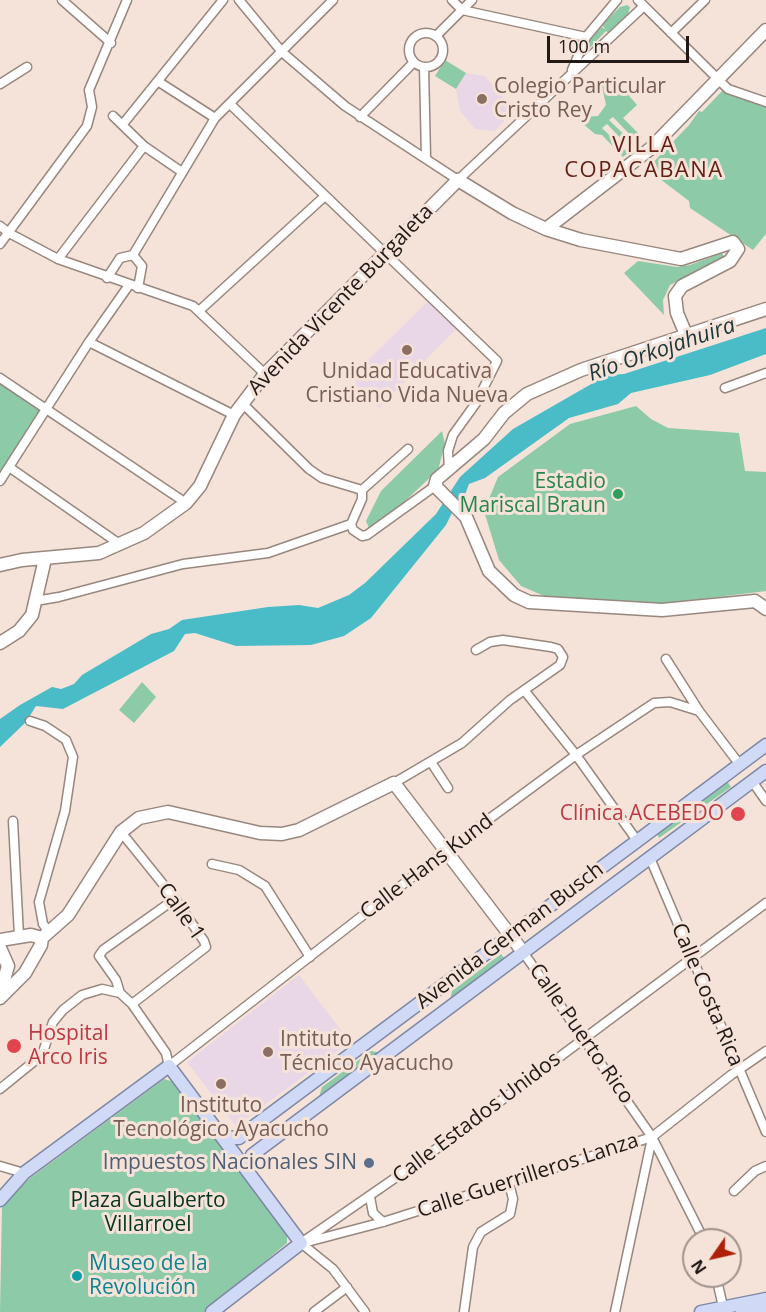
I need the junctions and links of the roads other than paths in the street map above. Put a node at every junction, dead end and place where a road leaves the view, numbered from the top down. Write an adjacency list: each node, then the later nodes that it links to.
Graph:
1 (62, 0): 16 (street)
2 (127, 0): 16 (street)
3 (223, 0): 23 (street)
4 (239, 0): 17 (street)
5 (333, 0): 17 (street)
6 (452, 0): 11 (street)
7 (472, 0): 11 (street)
8 (616, 0): 15 (street)
9 (705, 0): 13 (street)
10 (641, 3): 13 (street); 21 (street, Avenida Vicente Burgaleta)
11 (462, 10): 14 (street); 15 (street)
12 (766, 30): 22 (main road)
13 (671, 33): 22 (street)
14 (436, 36): 18 (street); 19 (street)
15 (586, 37): 21 (street)
16 (111, 44): 38 (street)
17 (282, 51): 26 (street); 28 (street)
18 (414, 62): 19 (street); 28 (street)
19 (424, 67): 32 (street)
20 (27, 68): 24 (street)
21 (570, 73): 34 (street, Avenida Vicente Burgaleta)
22 (717, 80): 25 (street); 37 (main road)
23 (159, 82): 29 (street); 30 (street)
24 (0, 84)
25 (766, 102)
26 (230, 104): 29 (street); 35 (street)
27 (113, 116): 30 (street)
28 (360, 117): 32 (street)
29 (215, 118): 33 (street)
30 (123, 124): 31 (street)
31 (144, 147): 33 (street); 42 (street)
32 (426, 158): 34 (street)
33 (182, 172): 41 (street)
34 (458, 180): 37 (main road); 40 (main road, Avenida Vicente Burgaleta)
35 (325, 196): 40 (street); 46 (street)
36 (0, 226): 38 (street)
37 (546, 229): 47 (main road)
38 (9, 233): 39 (street); 42 (street)
39 (0, 244)
40 (386, 253): 50 (main road, Avenida Vicente Burgaleta); 58 (street)
41 (133, 255): 43 (street); 44 (street)
42 (58, 260): 43 (street)
43 (107, 278): 44 (street)
44 (133, 286): 46 (street); 48 (street)
45 (766, 309): 47 (main road)
46 (200, 310): 50 (street)
47 (687, 338): 58 (main road)
48 (89, 342): 54 (street); 55 (street)
49 (766, 373): 52 (street)
50 (265, 374): 53 (main road, Avenida Vicente Burgaleta)
51 (0, 378): 54 (street)
52 (725, 388)
53 (242, 403): 55 (main road, Avenida Vicente Burgaleta); 61 (street)
54 (46, 410): 57 (street); 62 (street)
55 (234, 415): 62 (main road, Avenida Vicente Burgaleta)
56 (408, 449): 61 (street)
57 (9, 467): 59 (street); 64 (street)
58 (449, 469): 60 (main road)
59 (0, 481)
60 (435, 486): 63 (street); 68 (main road)
61 (362, 490): 63 (street)
62 (186, 503): 64 (main road, Avenida Vicente Burgaleta)
63 (351, 524): 67 (street)
64 (121, 545): 65 (main road, Avenida Vicente Burgaleta)
65 (45, 559): 66 (main road, Avenida Vicente Burgaleta); 67 (main road)
66 (0, 565)
67 (35, 601): 69 (main road)
68 (766, 609)
69 (0, 643)
70 (476, 650): 72 (street)
71 (666, 659): 73 (street)
72 (524, 690): 76 (street); 77 (street)
73 (699, 711): 76 (street, Calle Hans Kund); 78 (street)
74 (30, 721): 92 (street)
75 (766, 746): 78 (main road, Avenida German Busch)
76 (576, 755): 86 (street); 87 (street, Calle Hans Kund)
77 (431, 762): 81 (street); 82 (street)
78 (740, 765): 80 (main road); 86 (main road, Avenida German Busch)
79 (766, 771): 80 (main road, Avenida German Busch)
80 (752, 781): 83 (street); 88 (main road, Avenida German Busch)
81 (394, 783): 85 (main road); 87 (main road, Calle Puerto Rico)
82 (448, 789)
83 (766, 801)
84 (13, 821): 93 (street)
85 (121, 832): 90 (street, Calle 1); 92 (main road)
86 (638, 842): 88 (main road); 94 (main road, Avenida German Busch)
87 (447, 850): 94 (main road, Calle Puerto Rico); 98 (street, Calle Hans Kund)
88 (650, 858): 97 (main road, Avenida German Busch); 99 (street, Calle Costa Rica)
89 (212, 864): 98 (street)
90 (176, 899): 101 (street); 103 (street, Calle 1)
91 (766, 903): 99 (street, Calle Estados Unidos)
92 (45, 935): 93 (main road); 102 (main road)
93 (19, 936): 95 (main road)
94 (511, 936): 97 (main road, Calle Puerto Rico); 110 (main road, Avenida German Busch)
95 (0, 940)
96 (0, 948): 100 (main road)
97 (523, 952): 104 (street, Calle Puerto Rico); 114 (main road, Avenida German Busch)
98 (310, 957): 106 (street, Calle Hans Kund)
99 (691, 958): 104 (street, Calle Estados Unidos); 107 (street, Calle Costa Rica)
100 (0, 993)
101 (120, 993): 103 (street); 108 (street)
102 (0, 998)
103 (132, 1004): 106 (street)
104 (584, 1037): 111 (street, Calle Puerto Rico); 118 (street, Calle Estados Unidos)
105 (766, 1051): 107 (street, Calle Guerrilleros Lanza)
106 (169, 1066): 110 (main road); 115 (main road)
107 (738, 1070): 109 (street, Calle Costa Rica); 111 (street, Calle Guerrilleros Lanza)
108 (0, 1089)
109 (766, 1132)
110 (222, 1137): 114 (main road)
111 (652, 1137): 116 (street, Calle Guerrilleros Lanza); 121 (street, Calle Puerto Rico); 132 (street)
112 (0, 1166): 115 (street)
113 (766, 1166): 117 (street)
114 (247, 1170): 122 (main road)
115 (24, 1173): 119 (main road)
116 (509, 1184): 120 (street, Calle Guerrilleros Lanza); 131 (street)
117 (734, 1191)
118 (370, 1197): 120 (street); 122 (street, Calle Estados Unidos)
119 (0, 1200)
120 (383, 1222): 122 (street, Calle Guerrilleros Lanza)
121 (698, 1228)
122 (301, 1243): 123 (street); 128 (main road)
123 (347, 1287): 129 (street); 130 (street)
124 (719, 1288): 127 (street)
125 (766, 1299): 127 (main road)
126 (766, 1308): 134 (main road)
127 (724, 1310): 133 (main road)
128 (212, 1312)
129 (314, 1312)
130 (365, 1312)
131 (465, 1312)
132 (615, 1312)
133 (701, 1312)
134 (741, 1312)

